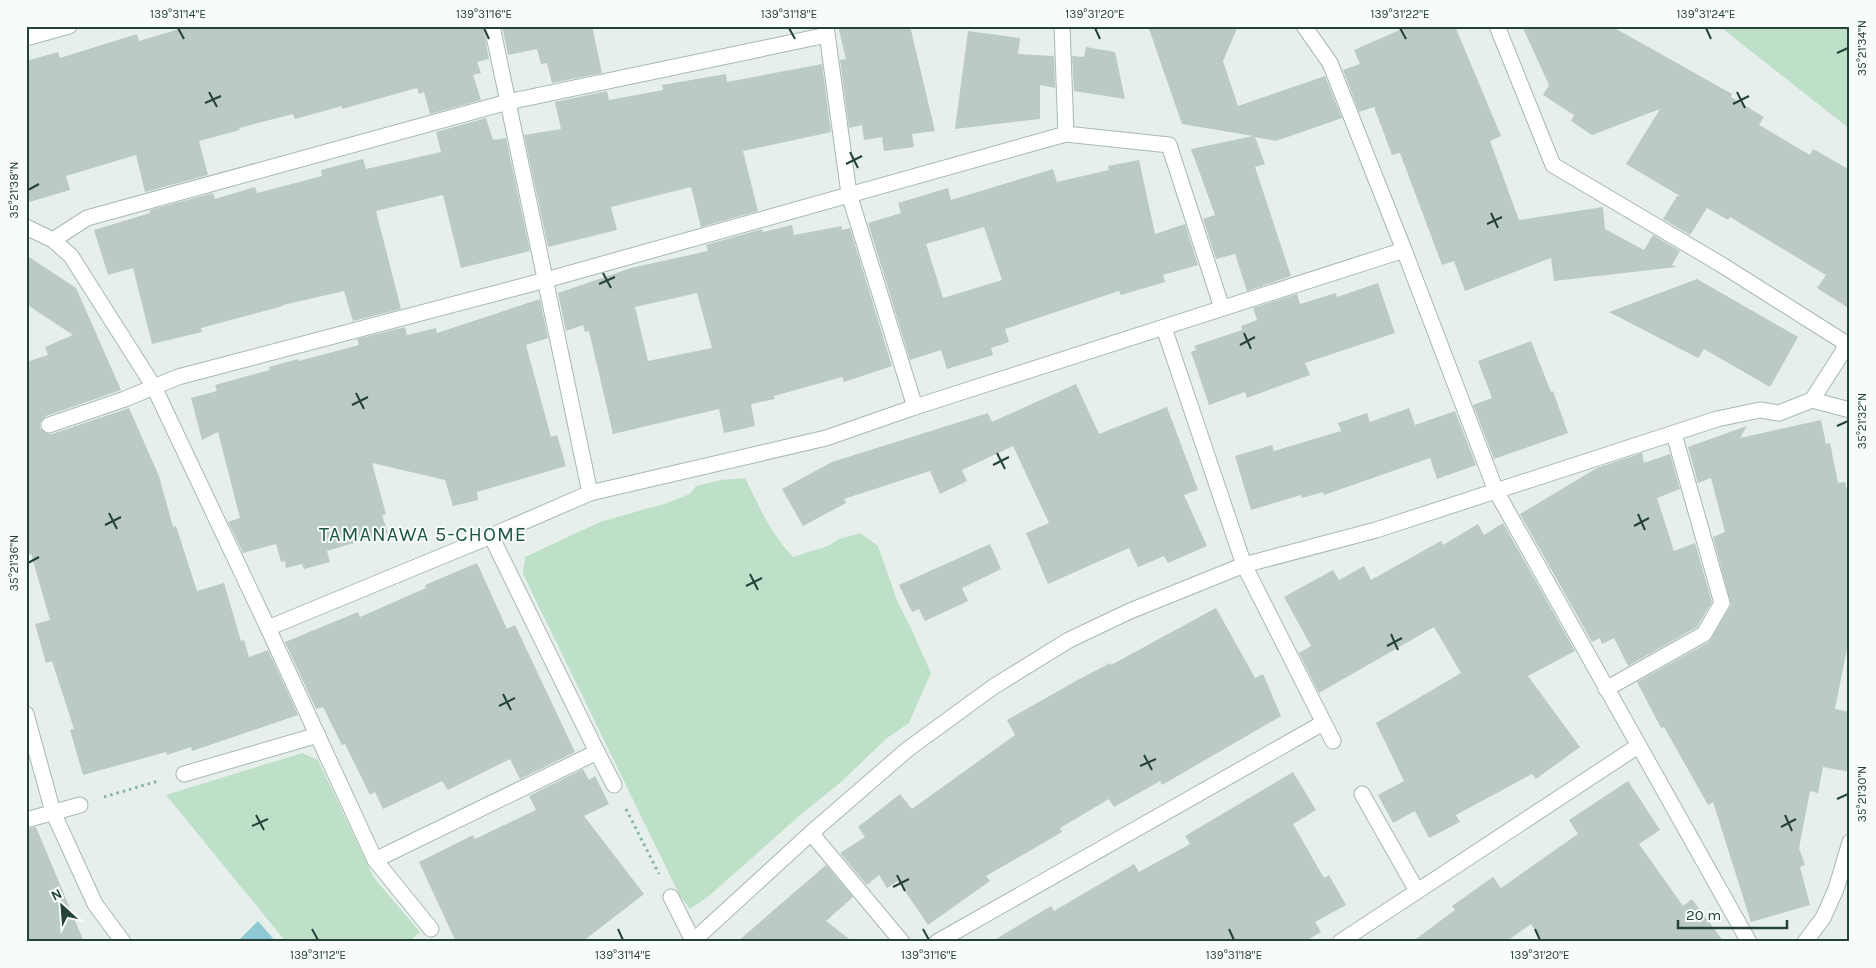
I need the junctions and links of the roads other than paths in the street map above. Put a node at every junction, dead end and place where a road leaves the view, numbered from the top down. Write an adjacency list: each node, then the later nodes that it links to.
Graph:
1 (69, 26): 7 (street)
2 (492, 26): 8 (street)
3 (1062, 26): 9 (street)
4 (1304, 26): 13 (street)
5 (1497, 26): 18 (street)
6 (827, 31): 8 (street); 10 (street)
7 (26, 38)
8 (508, 102): 12 (street); 14 (street)
9 (1066, 134): 10 (street); 15 (street)
10 (849, 194): 14 (street); 19 (street)
11 (26, 227): 12 (street)
12 (53, 240): 17 (street)
13 (1404, 250): 15 (street); 23 (street)
14 (546, 280): 17 (street); 24 (street)
15 (1222, 308): 16 (street)
16 (1164, 328): 19 (street); 26 (street)
17 (154, 387): 21 (street); 27 (street)
18 (1812, 400): 20 (street); 22 (street)
19 (914, 407): 24 (street)
20 (1850, 410)
21 (49, 425)
22 (1674, 434): 23 (street); 28 (street)
23 (1496, 491): 26 (street); 28 (street)
24 (590, 492): 25 (street)
25 (491, 536): 27 (street); 34 (street)
26 (1244, 565): 30 (street); 41 (street)
27 (268, 628): 31 (street)
28 (1606, 689): 33 (street)
29 (26, 714): 39 (street)
30 (1323, 723): 32 (street); 50 (street)
31 (318, 735): 35 (street); 43 (street)
32 (1333, 741)
33 (1638, 746): 44 (street); 52 (street)
34 (598, 752): 36 (street); 43 (street)
35 (184, 774)
36 (614, 785)
37 (1362, 794): 44 (street)
38 (80, 805): 39 (street)
39 (53, 812): 40 (street); 48 (street)
40 (26, 820)
41 (811, 833): 47 (street); 49 (street)
42 (1850, 842): 53 (street)
43 (375, 860): 46 (street)
44 (1417, 891): 51 (street)
45 (671, 897): 47 (street)
46 (431, 929)
47 (692, 941)
48 (123, 942)
49 (902, 942)
50 (938, 942)
51 (1340, 942)
52 (1749, 942)
53 (1805, 942)

